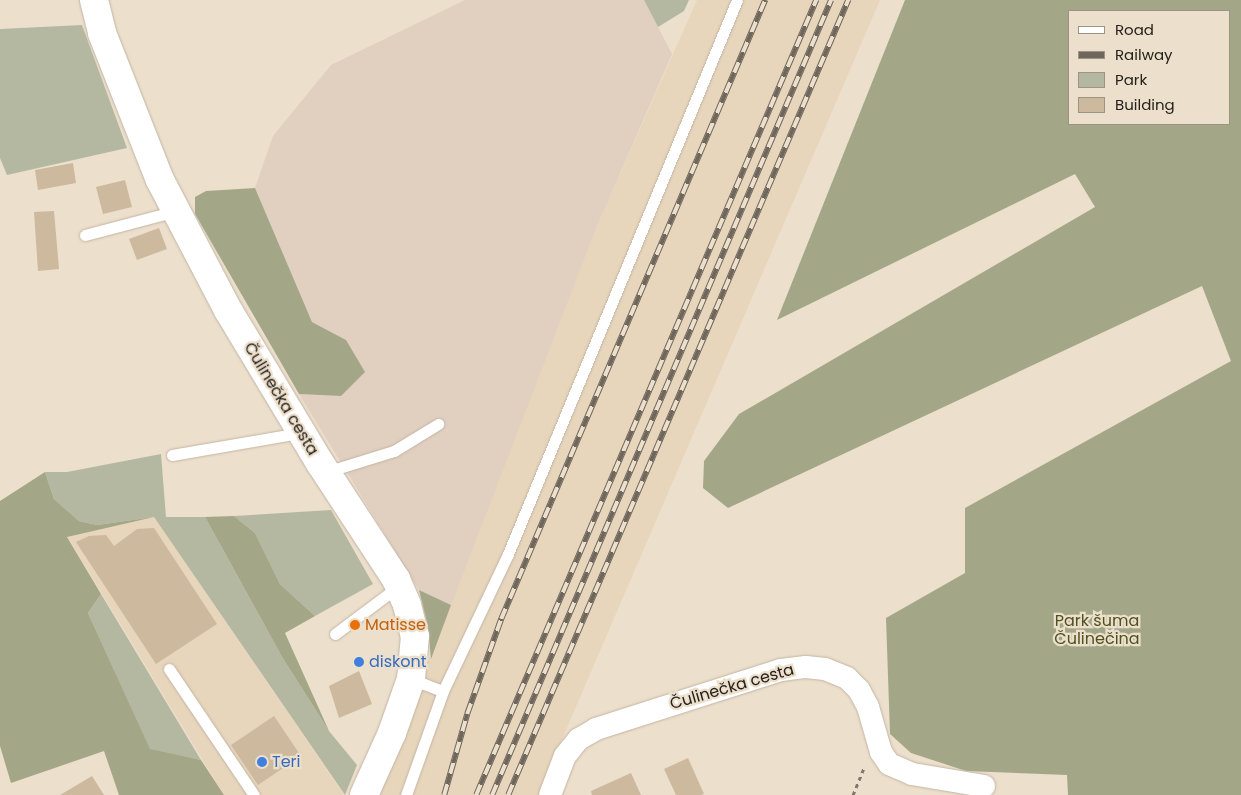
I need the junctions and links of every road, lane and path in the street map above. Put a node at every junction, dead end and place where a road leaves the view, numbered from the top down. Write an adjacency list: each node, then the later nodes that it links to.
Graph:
1 (94, 0): 3 (street, Čulinečka cesta)
2 (737, 0): 13 (lane)
3 (176, 211): 4 (lane); 6 (street, Čulinečka cesta)
4 (85, 235)
5 (438, 424): 8 (lane)
6 (302, 432): 7 (lane); 8 (street, Čulinečka cesta)
7 (172, 455)
8 (326, 472): 9 (street, Čulinečka cesta)
9 (399, 586): 10 (lane); 12 (street, Čulinečka cesta)
10 (335, 634)
11 (169, 669): 15 (lane)
12 (411, 679): 13 (lane); 16 (street, Čulinečka cesta)
13 (443, 691): 17 (lane)
14 (984, 786): 18 (street, Čulinečka cesta)
15 (254, 795)
16 (364, 795)
17 (406, 795)
18 (550, 795)

